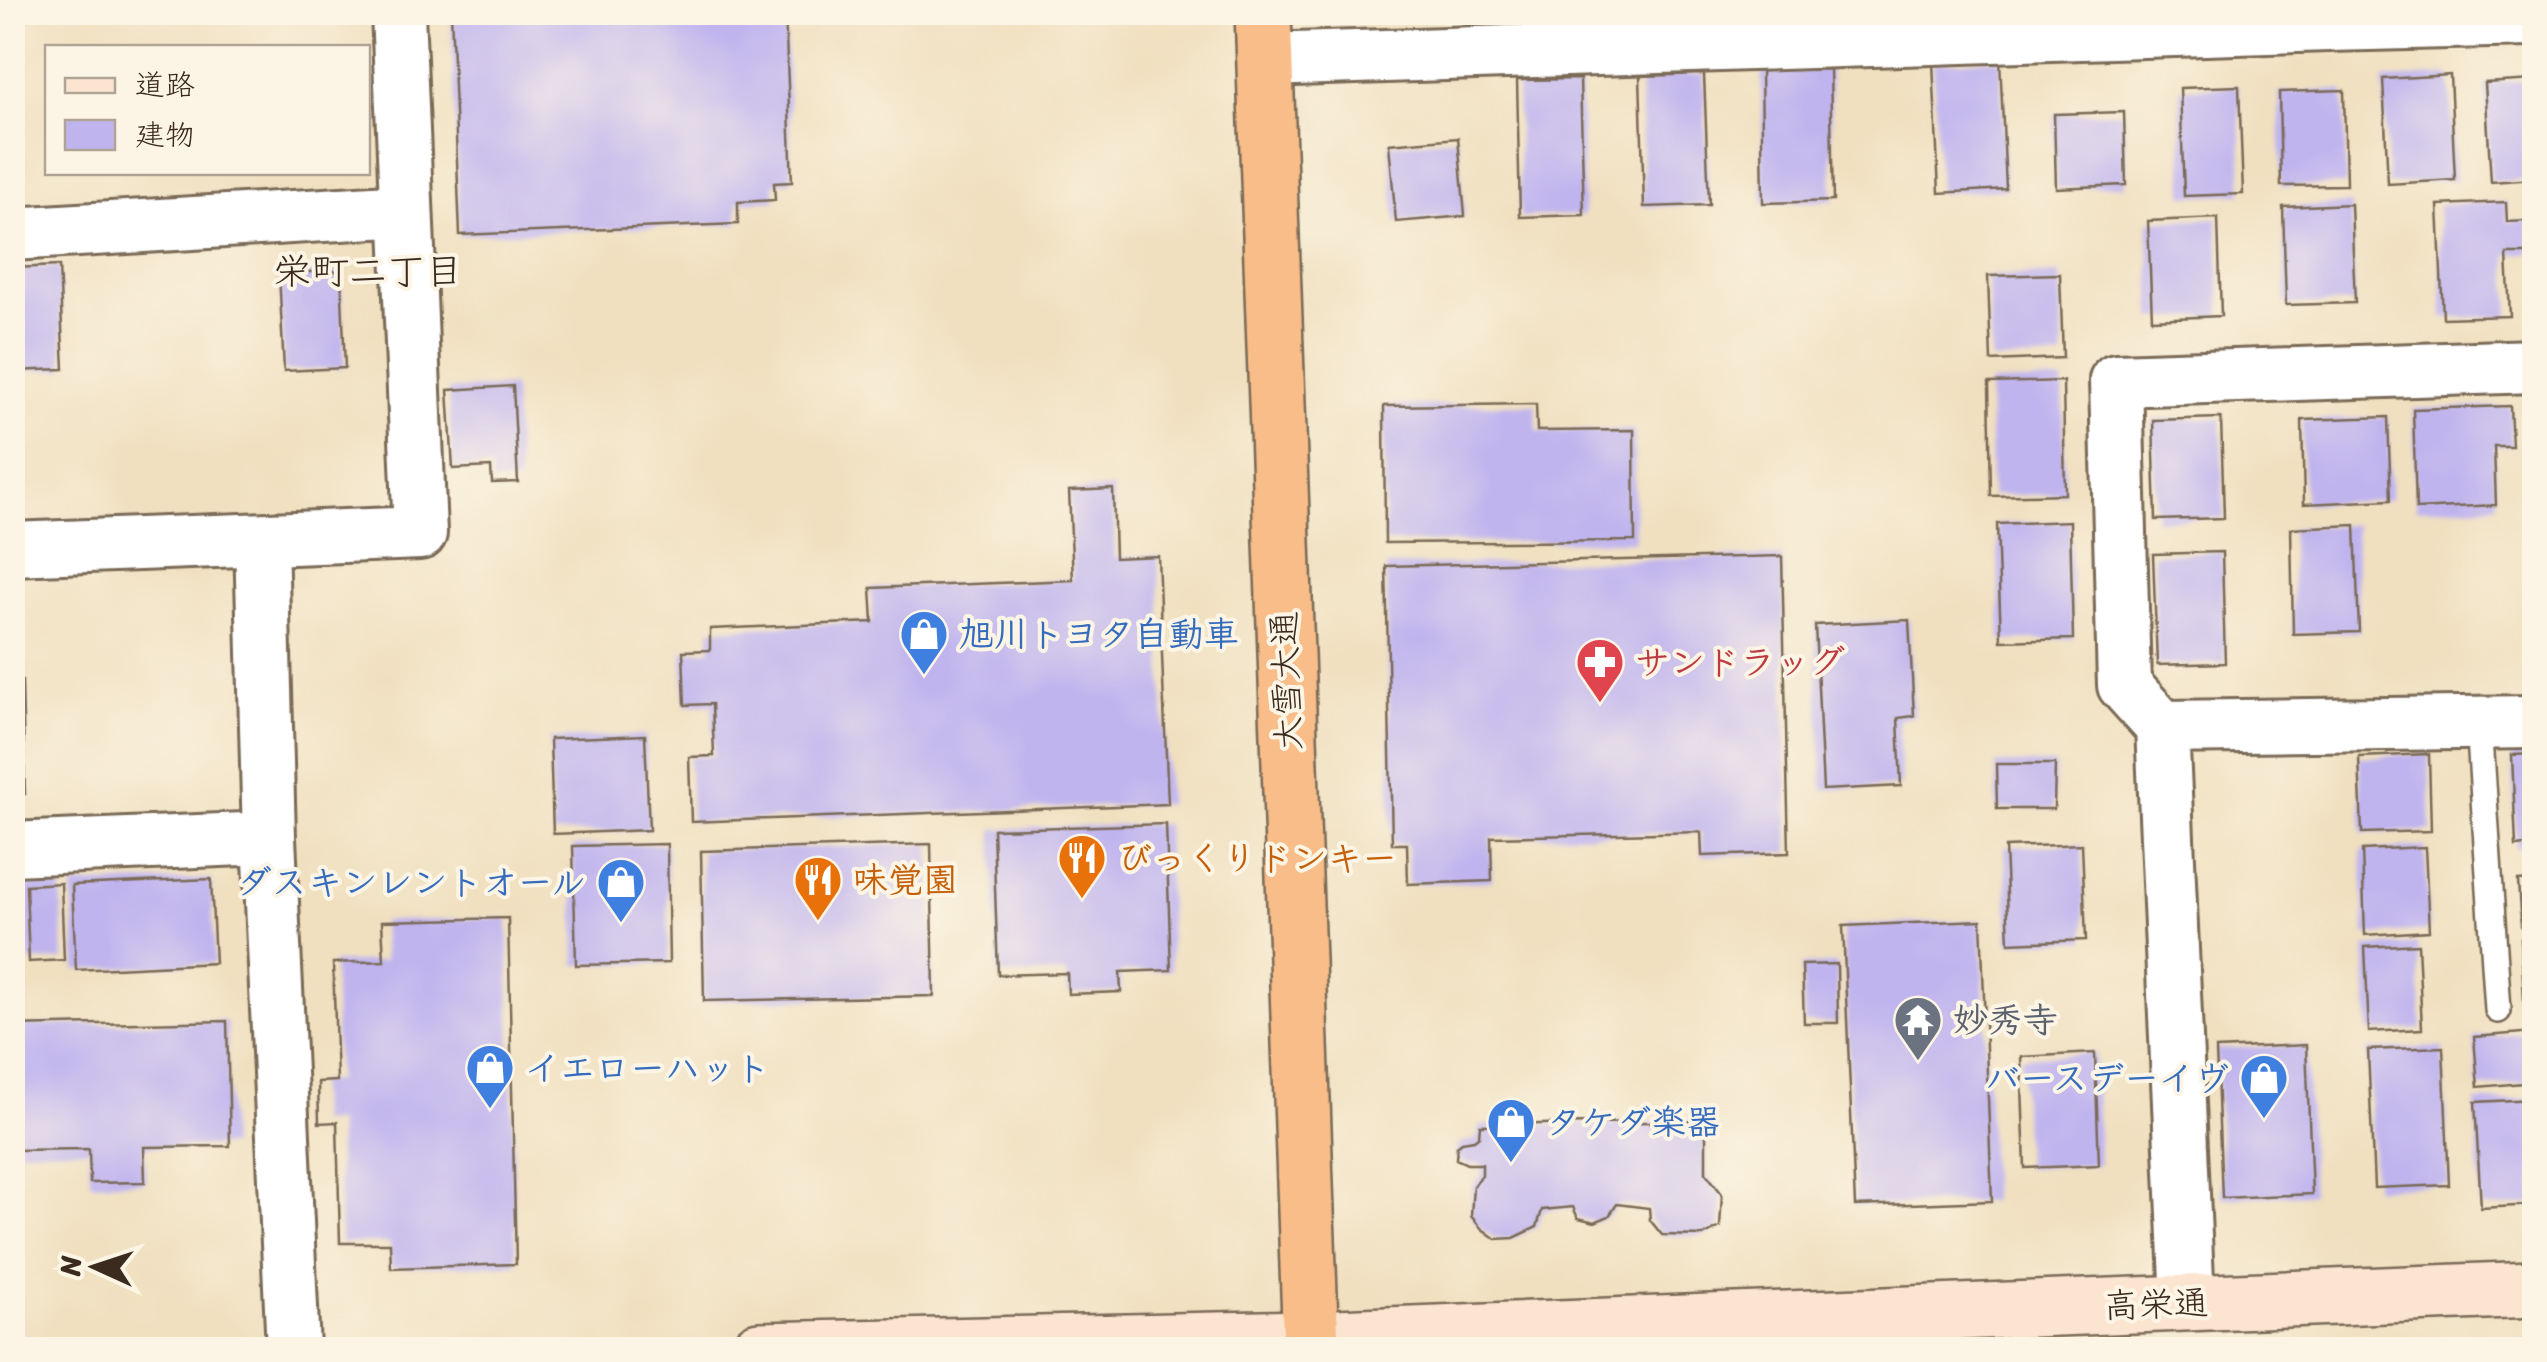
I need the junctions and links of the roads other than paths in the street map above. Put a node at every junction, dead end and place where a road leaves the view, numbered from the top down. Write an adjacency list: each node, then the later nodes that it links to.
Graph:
1 (398, 12): 5 (street)
2 (2328, 19): 3 (street); 4 (street)
3 (2530, 20)
4 (1264, 36): 18 (highway, 大雪大通)
5 (406, 210): 6 (street); 8 (street)
6 (12, 234)
7 (2534, 366): 12 (street)
8 (261, 540): 9 (street); 13 (street)
9 (12, 549)
10 (2534, 722): 11 (street)
11 (2480, 723): 12 (street); 15 (lane)
12 (2162, 727): 17 (street)
13 (270, 838): 14 (street); 19 (street)
14 (12, 850)
15 (2498, 1010)
16 (2534, 1290): 17 (street, 高栄通)
17 (2188, 1303): 18 (street, 高栄通)
18 (1310, 1344): 20 (street, 高栄通)
19 (293, 1350)
20 (759, 1350)

